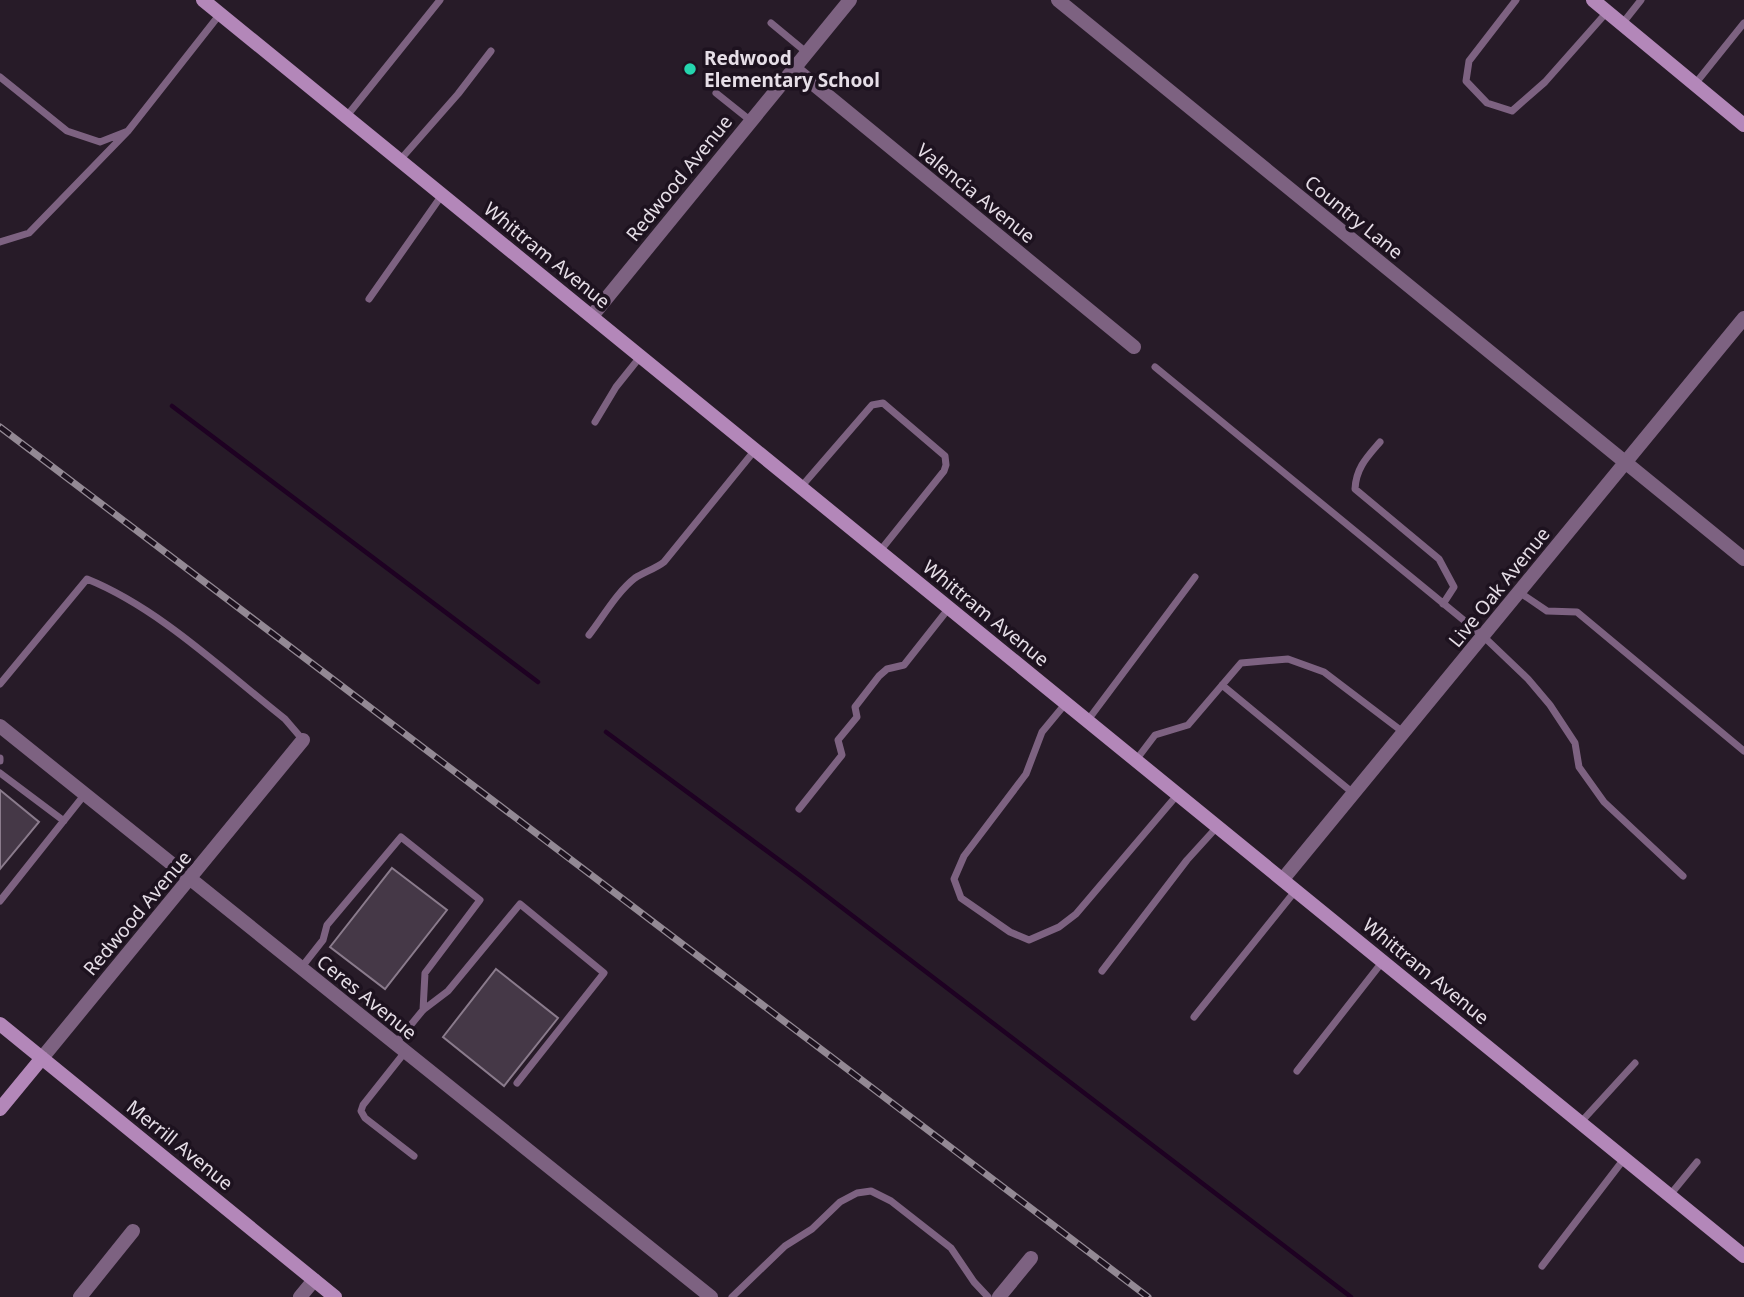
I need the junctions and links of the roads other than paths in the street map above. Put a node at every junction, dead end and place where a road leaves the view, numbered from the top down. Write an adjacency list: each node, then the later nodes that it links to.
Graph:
1 (203, 0): 9 (street, Whittram Avenue)
2 (440, 0): 19 (lane)
3 (849, 0): 14 (street, Redwood Avenue)
4 (1058, 0): 35 (street, Country Lane)
5 (1516, 0): 8 (lane)
6 (1592, 0): 8 (street)
7 (1641, 0): 12 (lane)
8 (1607, 12): 12 (street)
9 (220, 13): 19 (street, Whittram Avenue); 22 (lane)
10 (771, 23): 14 (lane)
11 (1744, 23): 17 (lane)
12 (1622, 24): 17 (street)
13 (491, 51): 23 (lane)
14 (806, 52): 15 (street, Redwood Avenue)
15 (794, 68): 20 (street, Redwood Avenue); 29 (street, Valencia Avenue)
16 (0, 77): 22 (lane)
17 (1695, 84): 21 (street)
18 (716, 93): 20 (lane)
19 (346, 117): 23 (street, Whittram Avenue)
20 (751, 121): 27 (street, Redwood Avenue)
21 (1744, 125)
22 (128, 131): 25 (lane)
23 (400, 160): 24 (street, Whittram Avenue)
24 (442, 195): 26 (lane); 27 (street, Whittram Avenue)
25 (0, 242)
26 (369, 299)
27 (592, 316): 30 (street, Whittram Avenue)
28 (1744, 318): 35 (street, Live Oak Avenue)
29 (1134, 347)
30 (641, 356): 32 (lane); 34 (street, Whittram Avenue)
31 (1155, 368): 41 (lane)
32 (595, 422)
33 (1380, 442): 41 (lane)
34 (755, 449): 36 (street, Whittram Avenue); 43 (lane)
35 (1625, 464): 38 (street); 40 (street, Live Oak Avenue)
36 (802, 487): 37 (street, Whittram Avenue); 37 (lane)
37 (880, 551): 42 (street, Whittram Avenue)
38 (1744, 559)
39 (1195, 577): 48 (lane)
40 (1519, 592): 44 (street, Live Oak Avenue); 52 (lane)
41 (1443, 604): 44 (lane)
42 (950, 608): 47 (street, Whittram Avenue); 58 (lane)
43 (589, 635)
44 (1483, 636): 50 (street, Live Oak Avenue); 61 (lane)
45 (0, 684): 51 (lane)
46 (1222, 685): 50 (lane); 53 (lane); 55 (lane)
47 (1066, 703): 48 (street, Whittram Avenue); 57 (lane)
48 (1088, 720): 53 (street, Whittram Avenue)
49 (0, 726): 56 (street, Ceres Avenue)
50 (1404, 733): 55 (street, Live Oak Avenue)
51 (303, 740): 62 (street, Redwood Avenue)
52 (1744, 751)
53 (1136, 760): 57 (street, Whittram Avenue)
54 (0, 774): 59 (lane)
55 (1353, 793): 63 (street, Live Oak Avenue)
56 (85, 794): 59 (lane); 62 (street, Ceres Avenue)
57 (1178, 794): 60 (street, Whittram Avenue)
58 (799, 809)
59 (64, 821): 65 (lane)
60 (1218, 826): 63 (street, Whittram Avenue); 68 (lane)
61 (1683, 876)
62 (190, 879): 67 (street, Ceres Avenue); 73 (street, Redwood Avenue)
63 (1283, 879): 64 (street, Whittram Avenue)
64 (1296, 890): 66 (street, Whittram Avenue); 70 (lane)
65 (0, 901)
66 (1383, 961): 75 (lane); 78 (street, Whittram Avenue)
67 (302, 968): 69 (lane); 72 (street, Ceres Avenue)
68 (1102, 971)
69 (423, 1010): 72 (lane); 76 (lane)
70 (1194, 1017)
71 (0, 1024): 73 (street, Merrill Avenue)
72 (401, 1048): 79 (lane); 91 (street, Ceres Avenue)
73 (42, 1058): 77 (street, Redwood Avenue); 87 (street, Merrill Avenue)
74 (1635, 1063): 78 (lane)
75 (1297, 1071)
76 (517, 1083)
77 (0, 1109)
78 (1581, 1122): 80 (street, Whittram Avenue)
79 (414, 1156)
80 (1625, 1159): 82 (street, Whittram Avenue); 86 (lane)
81 (1697, 1162): 82 (lane)
82 (1670, 1196): 84 (street, Whittram Avenue)
83 (133, 1231): 88 (street)
84 (1744, 1256)
85 (1031, 1258): 94 (street)
86 (1542, 1266)
87 (314, 1280): 89 (street); 90 (street, Merrill Avenue)
88 (80, 1297)
89 (300, 1297)
90 (335, 1297)
91 (711, 1297)
92 (732, 1297): 93 (lane)
93 (988, 1297)
94 (999, 1297)

